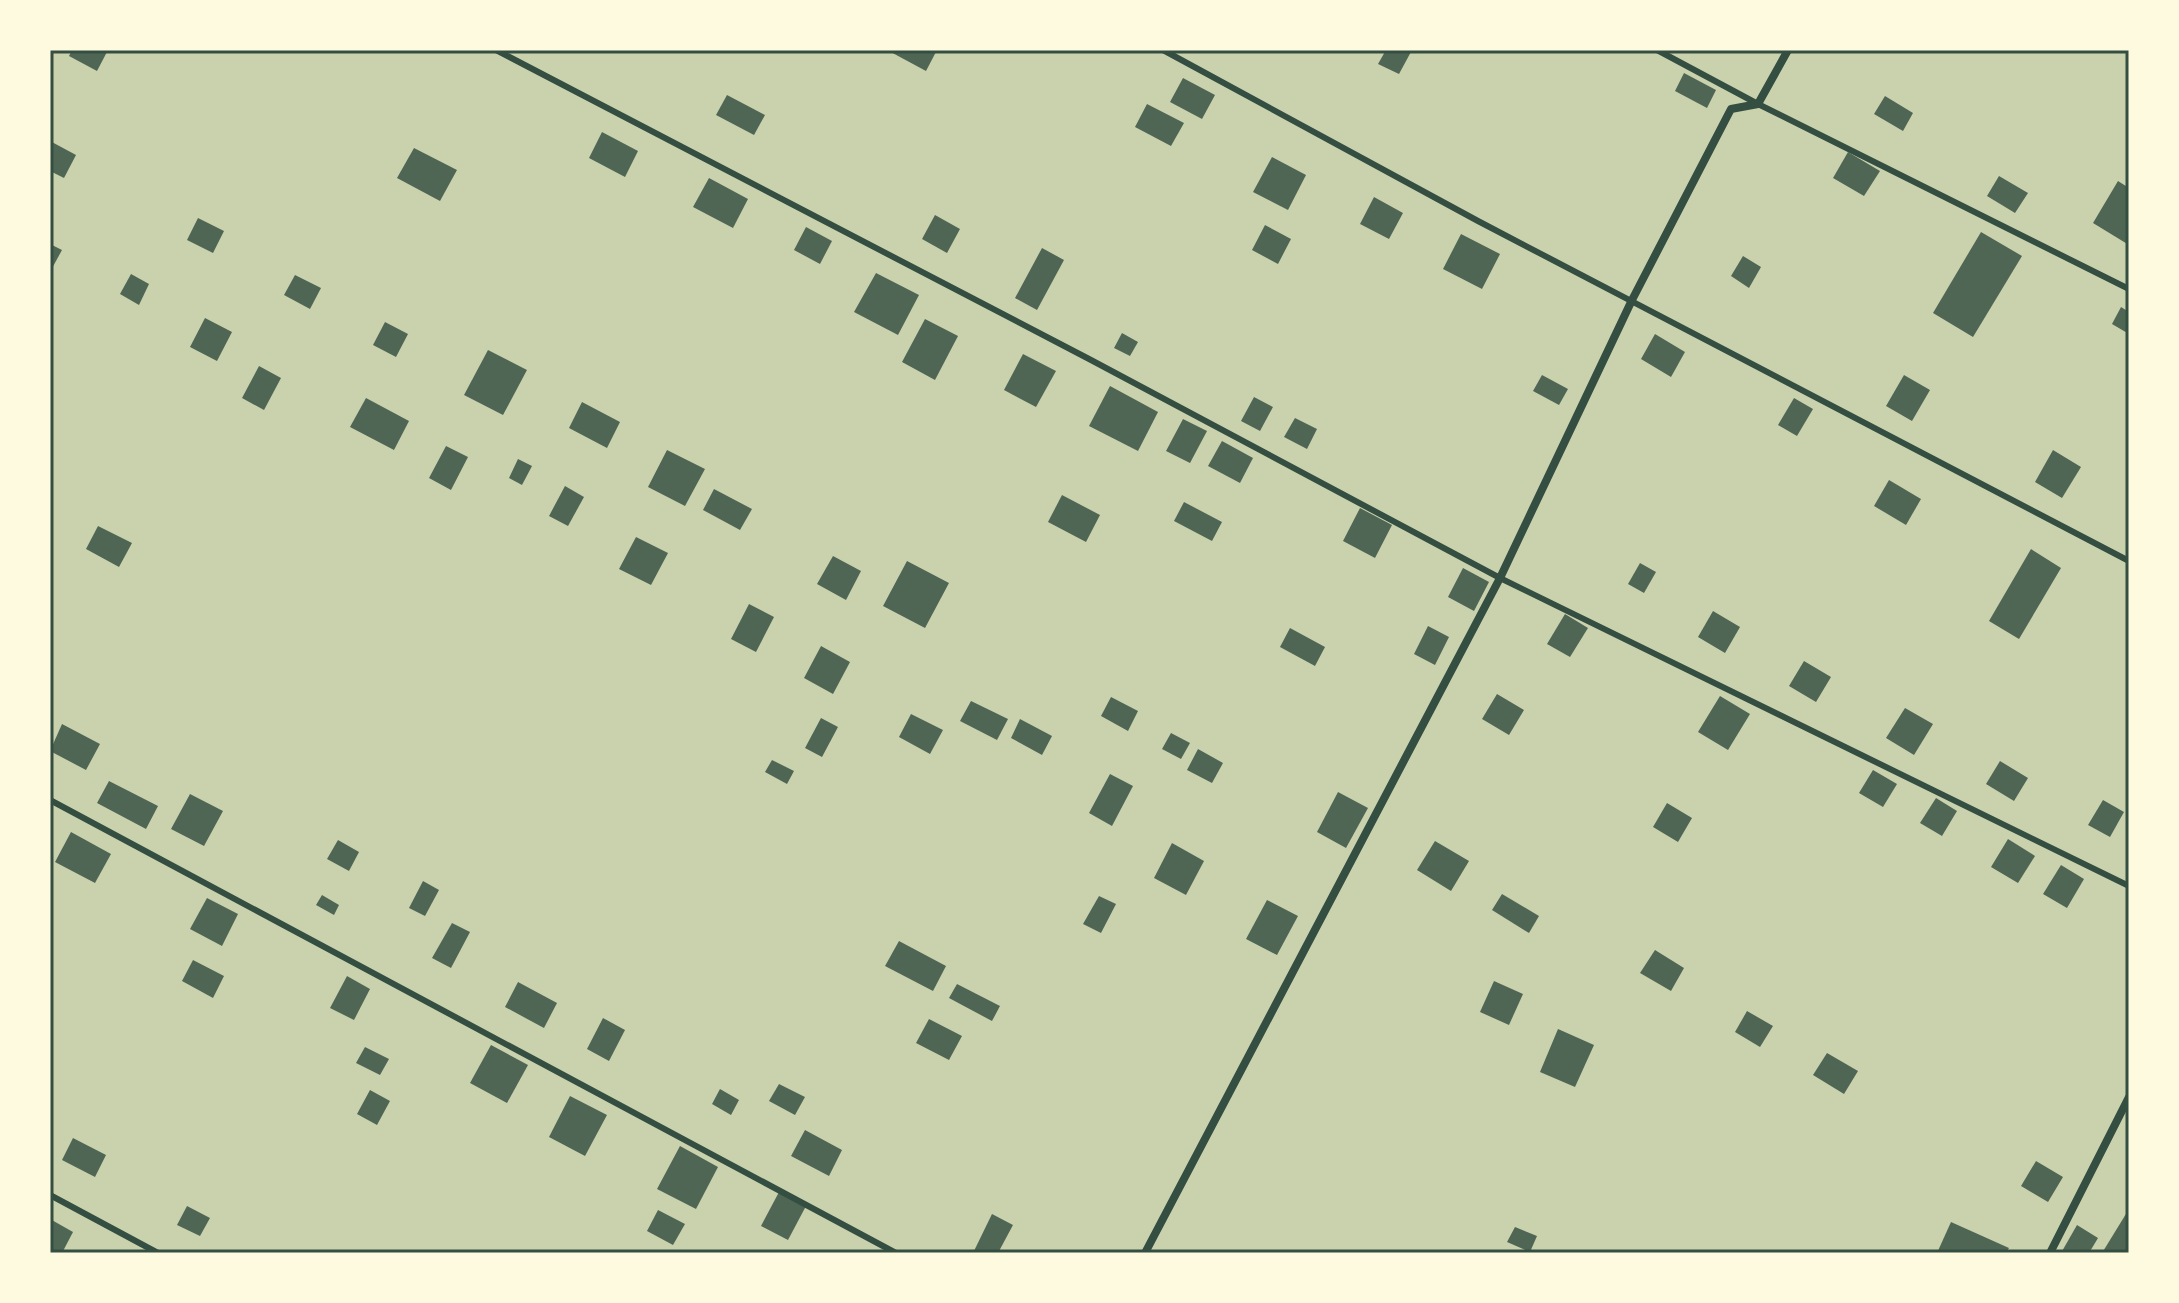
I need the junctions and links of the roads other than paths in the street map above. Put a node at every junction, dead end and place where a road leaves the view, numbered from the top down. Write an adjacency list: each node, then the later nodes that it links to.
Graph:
1 (496, 50): 9 (lane)
2 (1163, 50): 7 (lane)
3 (1657, 50): 5 (lane)
4 (1788, 50): 5 (street)
5 (1758, 104): 6 (lane); 7 (street)
6 (2129, 289)
7 (1632, 300): 8 (lane); 9 (street)
8 (2129, 561)
9 (1500, 578): 11 (lane); 16 (street)
10 (50, 800): 15 (lane)
11 (2129, 886)
12 (2129, 1097): 17 (street)
13 (50, 1195): 14 (lane)
14 (158, 1253)
15 (896, 1253)
16 (1145, 1253)
17 (2050, 1253)

